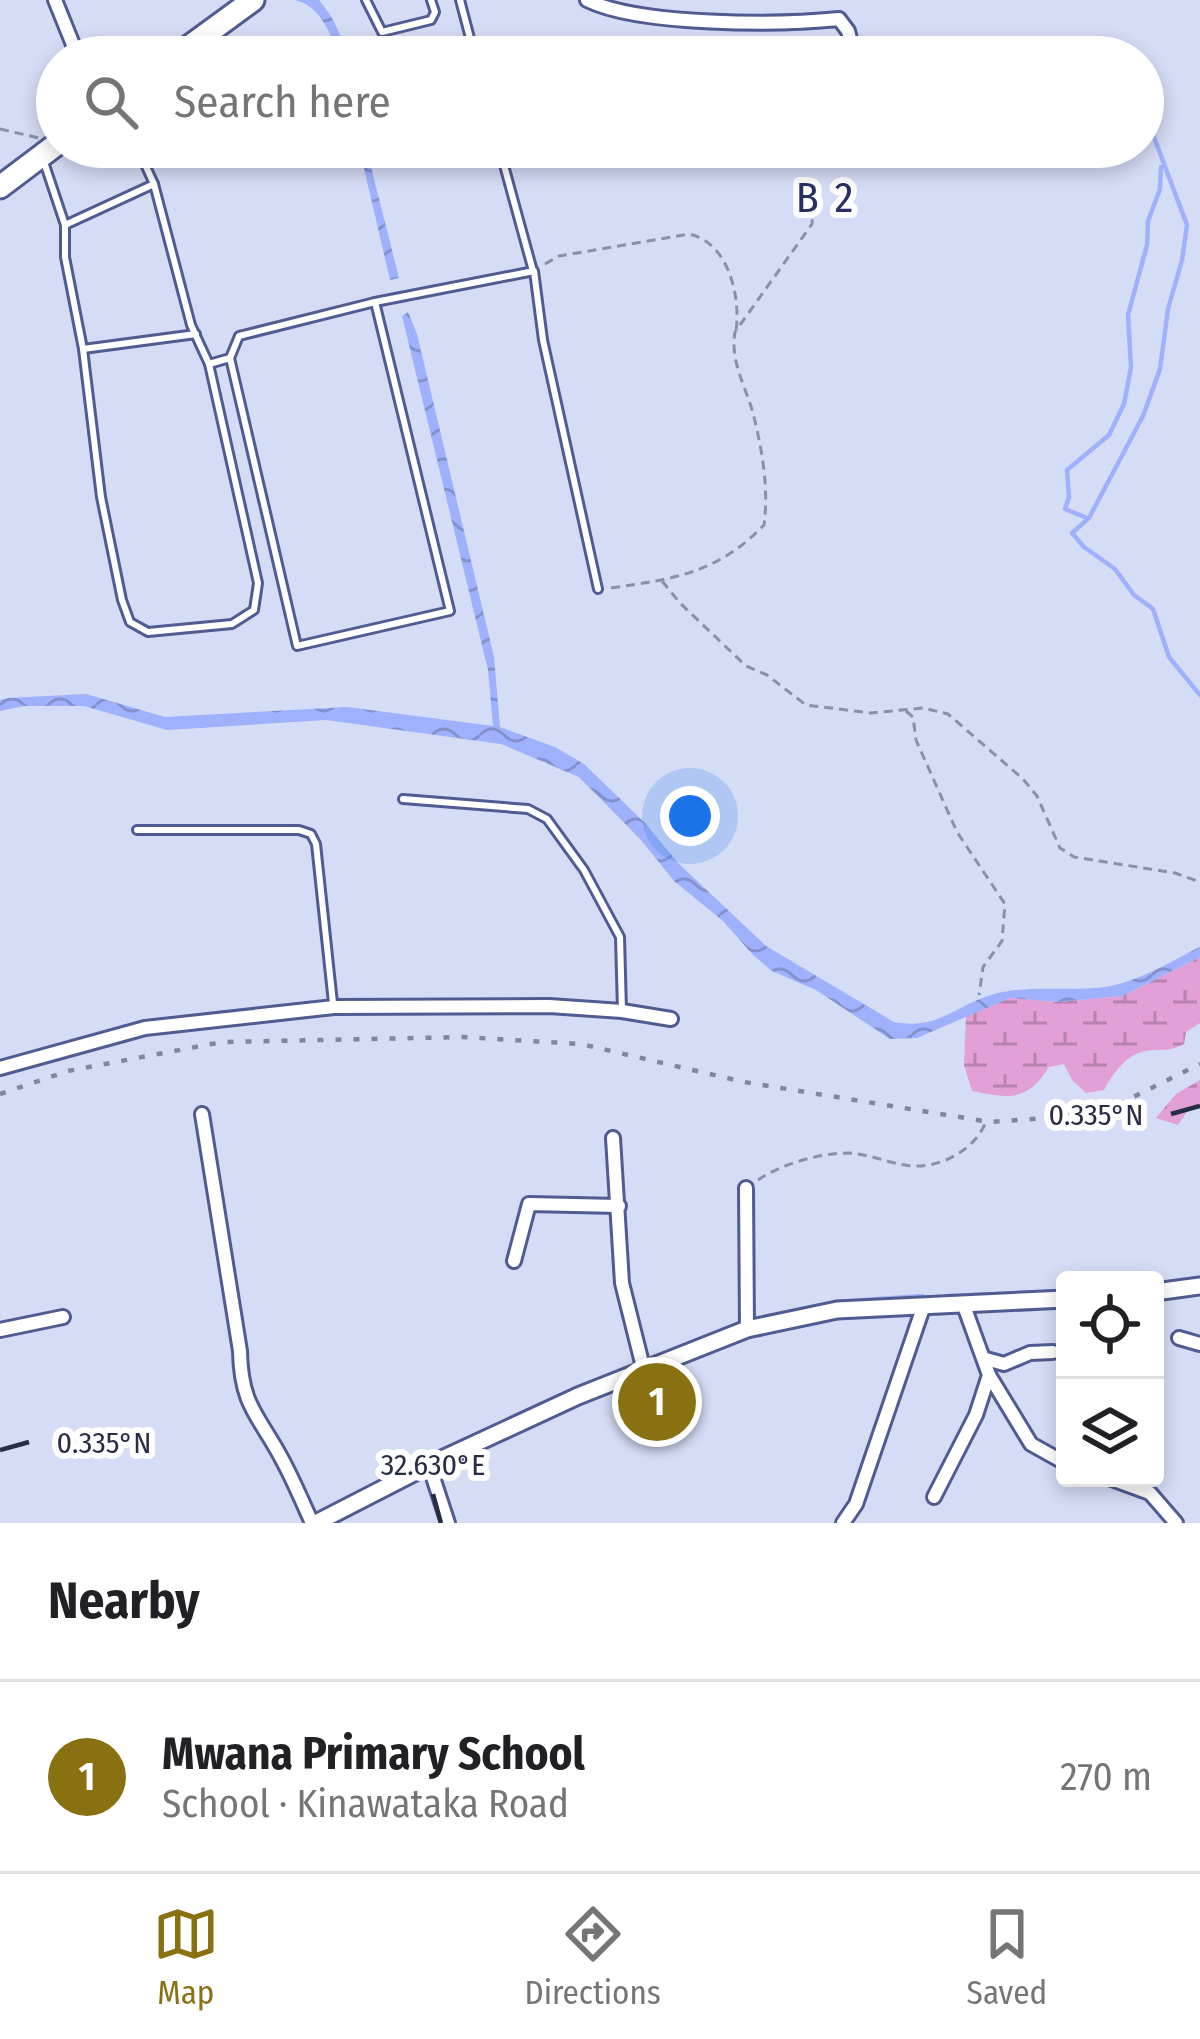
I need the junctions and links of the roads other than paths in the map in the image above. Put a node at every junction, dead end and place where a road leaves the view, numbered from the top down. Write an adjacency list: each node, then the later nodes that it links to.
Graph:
1 (56, 0): 7 (street)
2 (254, 0): 8 (highway)
3 (366, 0): 4 (lane)
4 (431, 0)
5 (460, 0): 9 (lane)
6 (587, 0): 10 (street)
7 (70, 36)
8 (204, 36)
9 (469, 36)
10 (849, 36)
11 (36, 159): 16 (highway)
12 (55, 168): 17 (lane)
13 (146, 168): 15 (lane)
14 (506, 168): 18 (lane)
15 (154, 184): 17 (lane); 20 (lane)
16 (0, 187)
17 (65, 225): 21 (lane)
18 (534, 272): 19 (lane); 24 (lane)
19 (375, 302): 22 (lane); 22 (lane)
20 (196, 334): 21 (lane); 23 (lane)
21 (83, 349): 23 (lane)
22 (230, 358): 23 (lane)
23 (209, 364)
24 (598, 590)
25 (403, 799): 28 (lane)
26 (137, 830): 27 (lane)
27 (334, 1007): 28 (street); 30 (street)
28 (622, 1011): 29 (street)
29 (671, 1019)
30 (0, 1068)
31 (202, 1114): 55 (street)
32 (613, 1138): 34 (street)
33 (746, 1188): 42 (street)
34 (619, 1206): 35 (street); 48 (street)
35 (514, 1262)
36 (1200, 1286): 37 (street)
37 (1164, 1291)
38 (1056, 1299): 39 (street)
39 (963, 1303): 40 (street); 47 (street)
40 (924, 1305): 42 (street); 57 (street)
41 (63, 1317): 43 (street)
42 (747, 1329): 48 (street)
43 (0, 1330)
44 (1179, 1338): 45 (street)
45 (1200, 1344)
46 (1053, 1352): 47 (street)
47 (986, 1359): 49 (street)
48 (643, 1367): 51 (street)
49 (989, 1375): 50 (street); 53 (street)
50 (1056, 1458)
51 (429, 1465): 55 (street); 56 (street)
52 (1134, 1487): 54 (street)
53 (934, 1497)
54 (1173, 1521)
55 (314, 1523)
56 (448, 1523)
57 (843, 1523)

